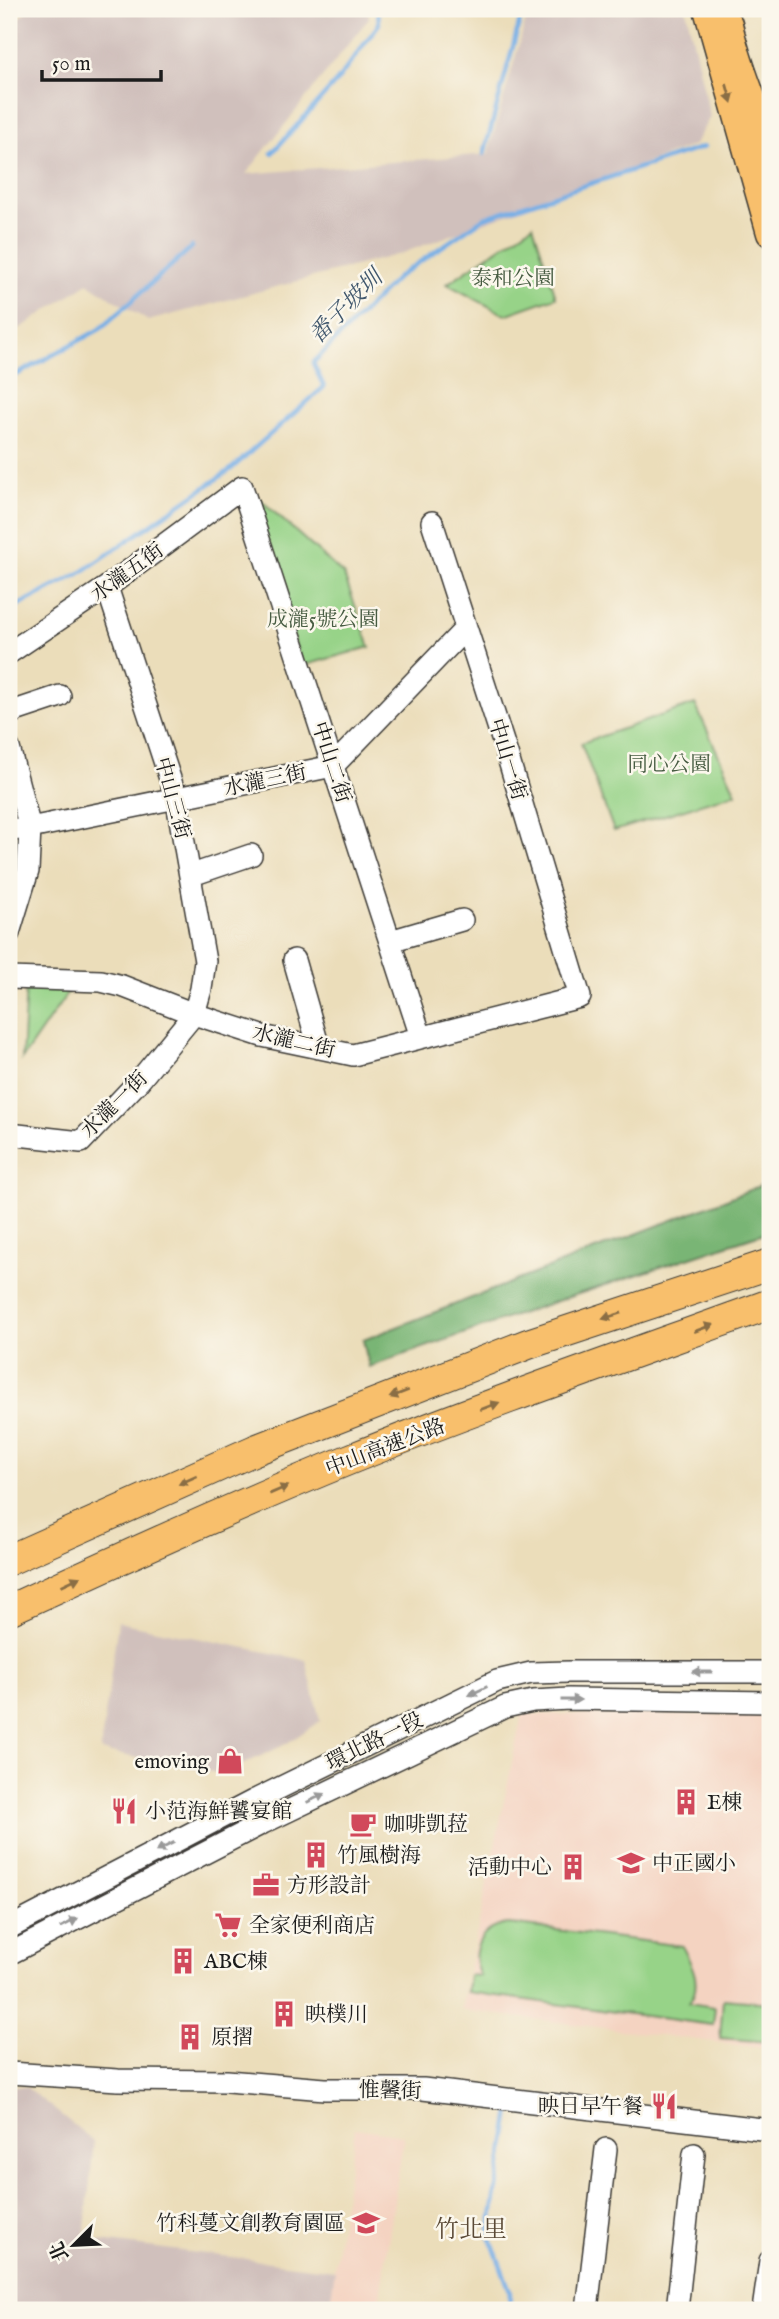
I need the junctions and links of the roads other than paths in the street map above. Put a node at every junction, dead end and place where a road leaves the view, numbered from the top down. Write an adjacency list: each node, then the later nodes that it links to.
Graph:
1 (707, 9): 4 (main road, one-way to 4)
2 (725, 9): 3 (main road)
3 (762, 103): 4 (main road)
4 (761, 137): 5 (main road)
5 (770, 233)
6 (242, 487): 8 (street, 水瀧五街); 14 (street, 中山二街)
7 (432, 522): 9 (street, 中山一街)
8 (107, 587): 10 (street, 水瀧五街); 15 (street, 中山三街)
9 (466, 628): 14 (street, 水瀧三街); 25 (street, 中山一街)
10 (9, 653)
11 (60, 696): 12 (street)
12 (9, 713)
13 (9, 748): 16 (street)
14 (333, 766): 15 (street, 水瀧三街); 22 (street, 中山二街)
15 (176, 797): 16 (street, 水瀧三街); 19 (street, 中山三街)
16 (30, 828): 17 (street, 水瀧三街); 21 (street)
17 (9, 830)
18 (251, 855): 19 (street)
19 (192, 875): 26 (street, 中山三街)
20 (462, 920): 22 (street)
21 (9, 933)
22 (390, 942): 27 (street, 中山二街)
23 (294, 960): 28 (street)
24 (9, 978): 26 (street, 水瀧二街)
25 (580, 997): 27 (street, 水瀧二街)
26 (194, 1014): 28 (street, 水瀧二街); 29 (street, 水瀧一街)
27 (421, 1037): 28 (street, 水瀧二街)
28 (319, 1048)
29 (9, 1134)
30 (770, 1264): 32 (highway, 中山高速公路, one-way to 32)
31 (770, 1304): 33 (highway, 中山高速公路, one-way to 31)
32 (9, 1560)
33 (9, 1610)
34 (770, 1672): 36 (street, 環北路一段, one-way to 36)
35 (770, 1702): 37 (street, 環北路一段, one-way to 35)
36 (9, 1928)
37 (9, 1954)
38 (9, 2073): 39 (street, 惟馨街)
39 (770, 2130)
40 (606, 2149): 43 (street)
41 (694, 2154): 44 (street)
42 (770, 2261): 45 (street)
43 (587, 2310)
44 (677, 2310)
45 (763, 2310)

